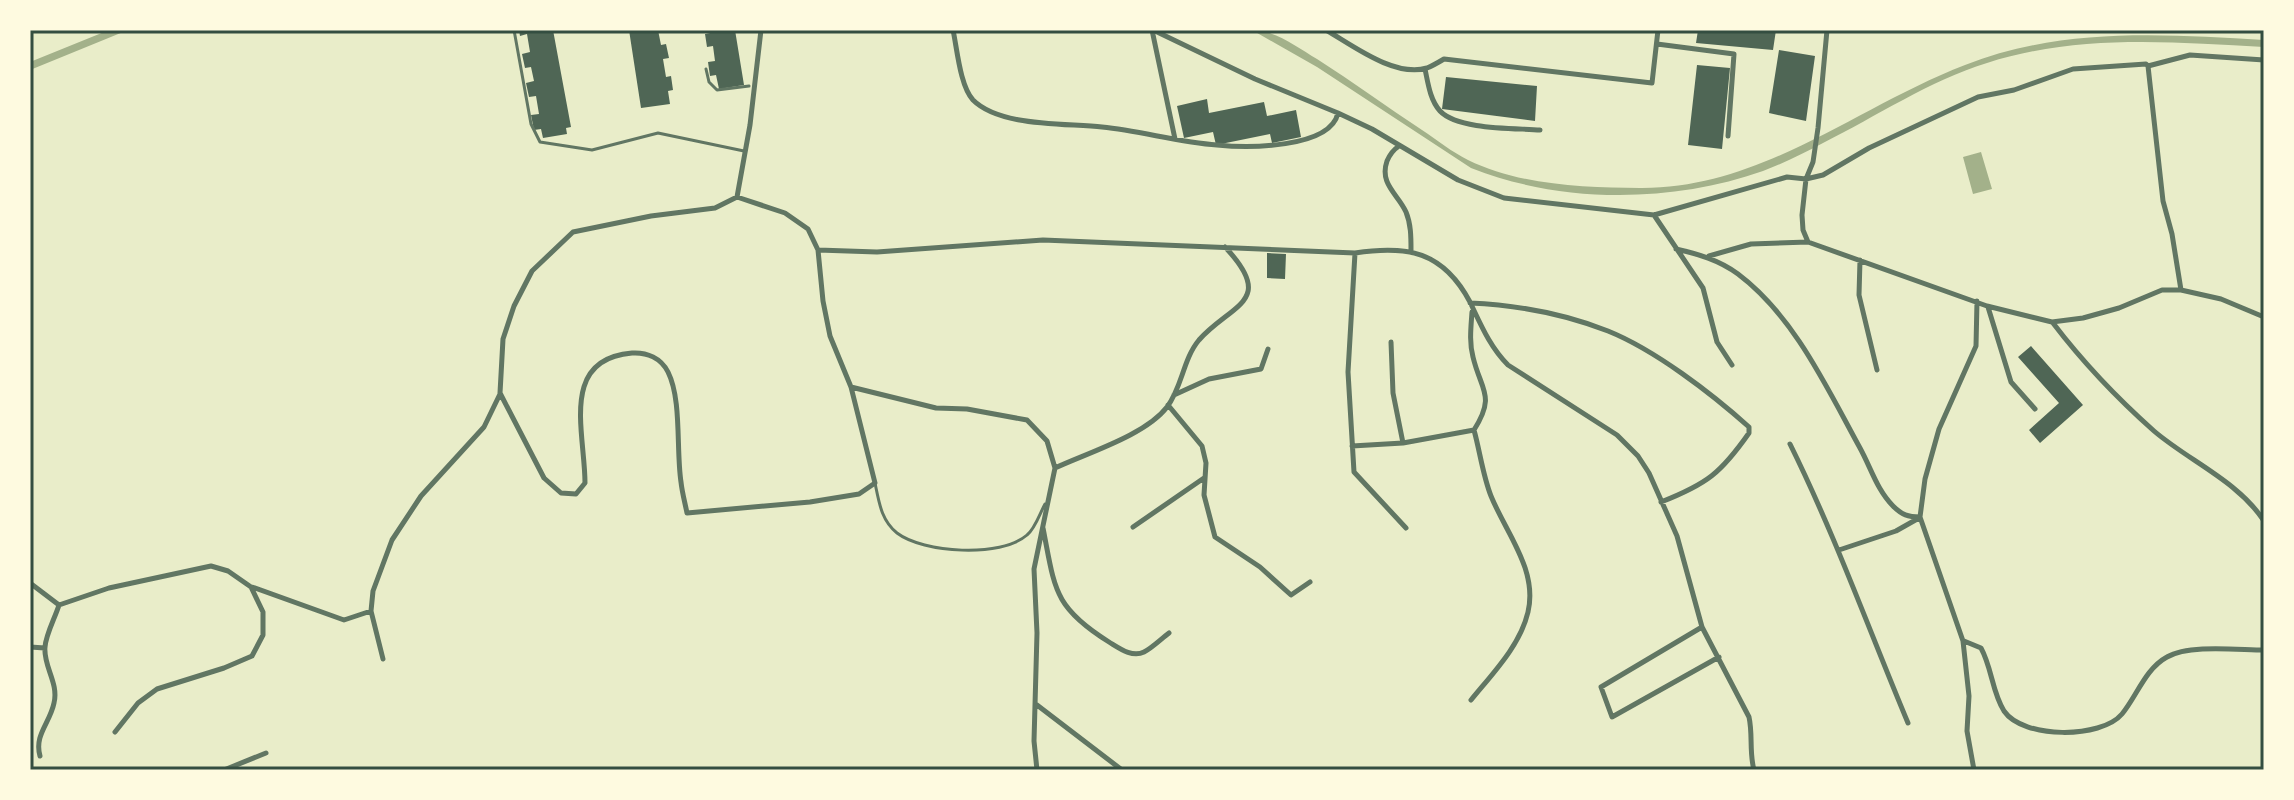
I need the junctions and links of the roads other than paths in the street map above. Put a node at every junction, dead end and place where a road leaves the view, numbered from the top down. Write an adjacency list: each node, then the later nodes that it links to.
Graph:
1 (514, 30): 19 (lane)
2 (761, 30): 19 (street)
3 (953, 30): 17 (street)
4 (1152, 30): 14 (street); 17 (street)
5 (1326, 30): 12 (street)
6 (1658, 30): 8 (street)
7 (1827, 30): 20 (street)
8 (1657, 44): 12 (street); 16 (street)
9 (2264, 60): 10 (street)
10 (2148, 66): 20 (street); 31 (street)
11 (706, 69): 13 (lane)
12 (1425, 69): 15 (street)
13 (749, 86)
14 (1338, 113): 17 (street); 18 (street)
15 (1540, 130)
16 (1728, 136)
17 (1175, 139)
18 (1400, 146): 22 (street); 27 (street)
19 (744, 151): 21 (street)
20 (1806, 179): 22 (street); 23 (street)
21 (737, 197): 26 (street); 42 (street)
22 (1654, 215): 25 (street)
23 (1808, 242): 29 (street); 30 (street)
24 (1225, 247): 26 (street); 28 (street); 43 (street)
25 (1676, 249): 29 (street); 39 (street)
26 (818, 250): 41 (street)
27 (1411, 250): 28 (street); 34 (street)
28 (1355, 253): 49 (street)
29 (1708, 257): 55 (street)
30 (1860, 260): 32 (street); 40 (street)
31 (2181, 290): 35 (street); 36 (street)
32 (1977, 301): 33 (street); 55 (street)
33 (1987, 306): 36 (street); 45 (street)
34 (1471, 307): 46 (street); 54 (street); 54 (street)
35 (2264, 317)
36 (2052, 322): 56 (street)
37 (1391, 342): 47 (street)
38 (1268, 349): 43 (street)
39 (1732, 365)
40 (1877, 370)
41 (851, 387): 50 (street); 52 (street)
42 (500, 393): 52 (street); 65 (street)
43 (1173, 395): 44 (street)
44 (1168, 405): 50 (street); 51 (street)
45 (2035, 409)
46 (1474, 430): 47 (street); 74 (street)
47 (1403, 443): 49 (street)
48 (1790, 444): 60 (street)
49 (1352, 446): 59 (street)
50 (1055, 468): 53 (street)
51 (1204, 478): 58 (street); 61 (street)
52 (875, 483): 53 (lane)
53 (1047, 500): 57 (street)
54 (1661, 502): 66 (street)
55 (1920, 517): 60 (street); 68 (street)
56 (2264, 521)
57 (1043, 527): 67 (street); 75 (street)
58 (1133, 527)
59 (1406, 528)
60 (1839, 550): 76 (street)
61 (1310, 582)
62 (30, 583): 64 (street)
63 (251, 587): 64 (street); 65 (street); 77 (street)
64 (59, 605): 70 (street)
65 (371, 611): 73 (street)
66 (1702, 627): 72 (street); 72 (street)
67 (1169, 633)
68 (1963, 641): 71 (street); 84 (street)
69 (30, 647): 70 (street)
70 (45, 648): 79 (street)
71 (2264, 650)
72 (1719, 657): 83 (street)
73 (383, 659)
74 (1471, 700)
75 (1036, 705): 81 (street); 82 (street)
76 (1908, 723)
77 (115, 732)
78 (266, 753): 80 (street)
79 (40, 756)
80 (224, 770)
81 (1037, 770)
82 (1122, 770)
83 (1754, 770)
84 (1974, 770)

